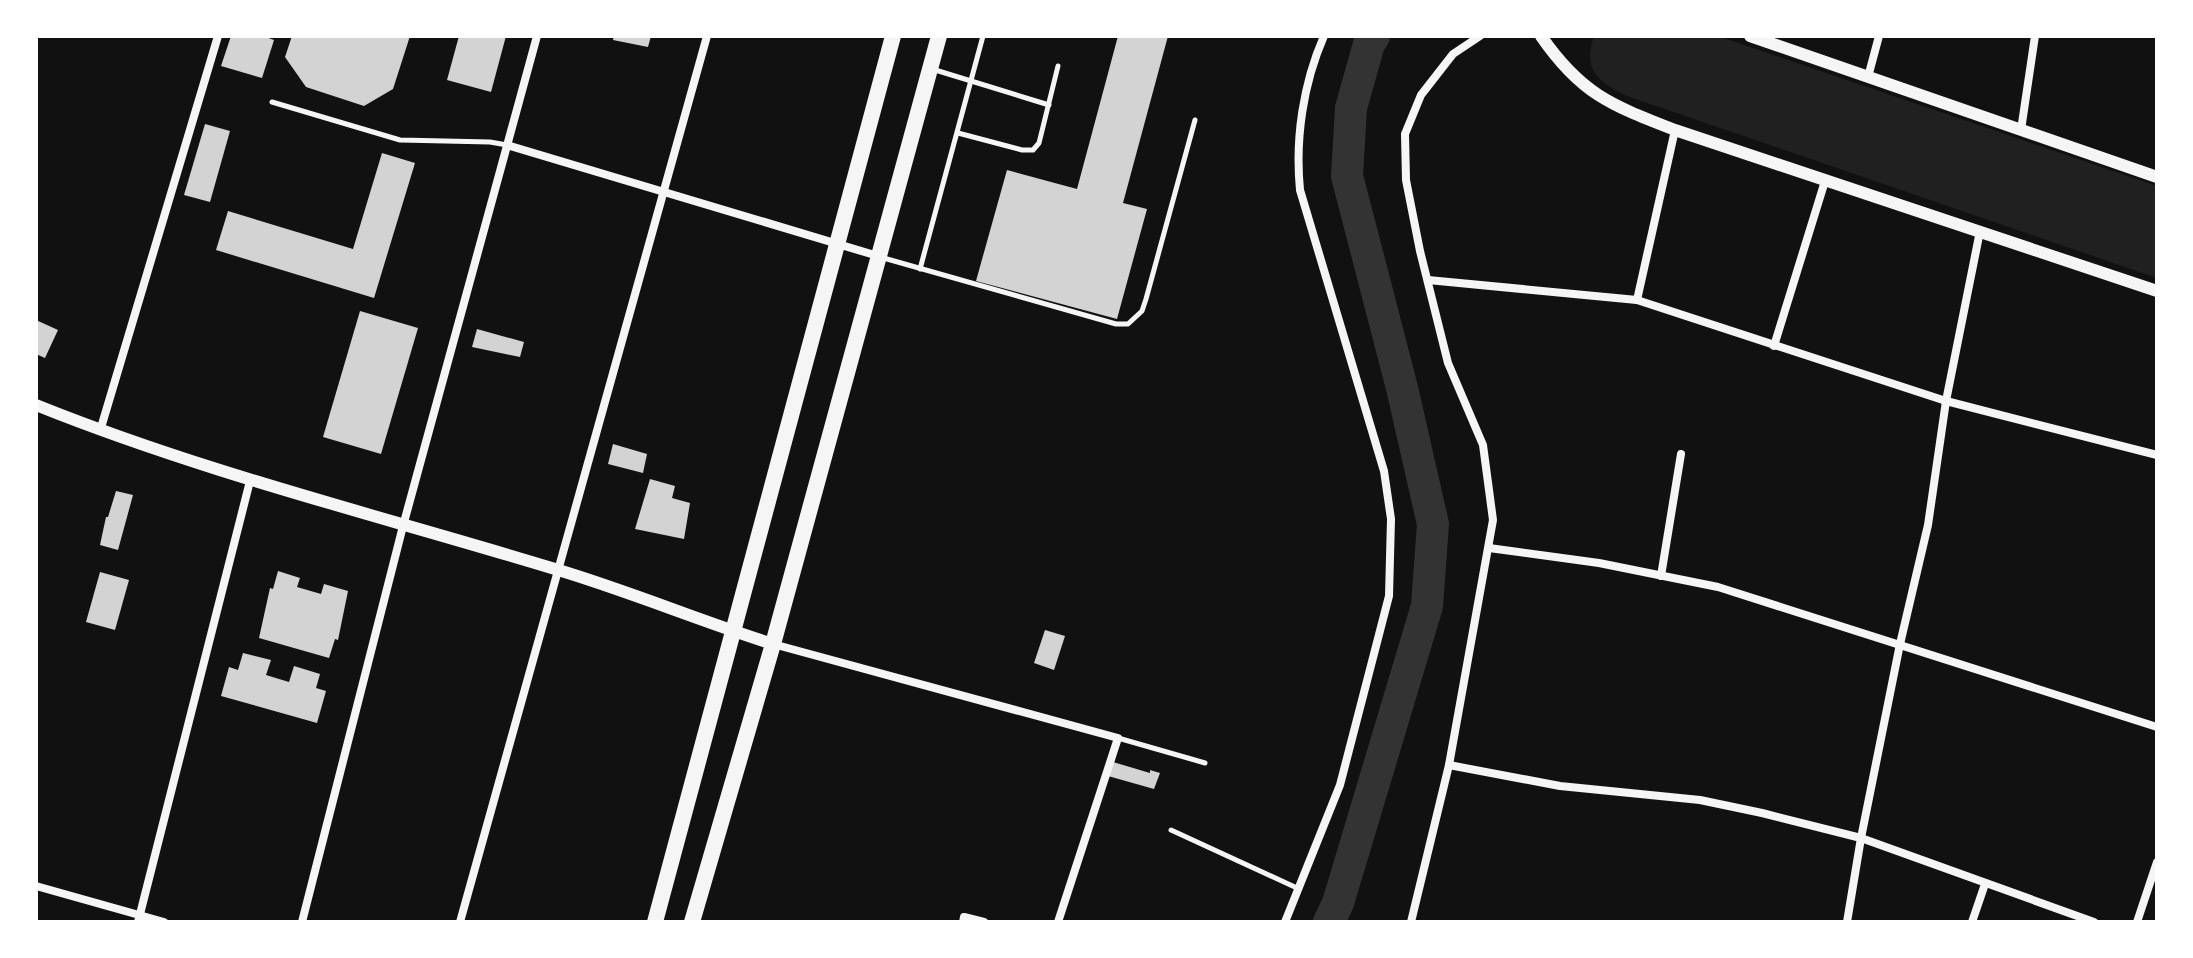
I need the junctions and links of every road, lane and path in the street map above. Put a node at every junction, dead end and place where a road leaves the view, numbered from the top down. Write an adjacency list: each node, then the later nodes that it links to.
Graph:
1 (218, 36): 37 (street)
2 (537, 36): 23 (street)
3 (707, 36): 26 (street)
4 (893, 36): 28 (main road)
5 (939, 36): 14 (main road)
6 (983, 36): 16 (lane)
7 (1324, 36): 57 (street)
8 (1480, 36): 31 (street)
9 (1541, 36): 20 (street)
10 (1750, 36): 15 (street)
11 (1879, 36): 15 (street)
12 (2035, 36): 21 (street)
13 (1058, 66): 18 (lane)
14 (931, 68): 16 (lane); 29 (main road)
15 (1868, 77): 21 (street)
16 (972, 79): 18 (lane); 22 (lane)
17 (272, 102): 23 (lane)
18 (1049, 105): 22 (lane)
19 (1195, 120): 30 (lane)
20 (1675, 130): 25 (street); 33 (street)
21 (2021, 130): 24 (street)
22 (958, 133): 30 (lane)
23 (507, 145): 26 (street); 41 (street)
24 (2157, 177)
25 (1825, 181): 27 (street); 34 (street)
26 (664, 190): 28 (street); 43 (street)
27 (1980, 231): 32 (street); 35 (street)
28 (838, 244): 29 (street); 45 (main road)
29 (879, 256): 30 (lane); 46 (main road)
30 (920, 269)
31 (1428, 280): 33 (street); 42 (street)
32 (2157, 291)
33 (1637, 300): 34 (street)
34 (1774, 346): 35 (street)
35 (1946, 401): 39 (street); 47 (street)
36 (36, 405): 37 (street)
37 (100, 431): 40 (street)
38 (1681, 454): 44 (street)
39 (2157, 455)
40 (250, 481): 41 (street); 58 (street)
41 (403, 526): 43 (street); 60 (street)
42 (1489, 548): 44 (street); 51 (street)
43 (557, 570): 45 (street); 61 (street)
44 (1661, 576): 47 (street)
45 (735, 632): 46 (street); 62 (main road)
46 (773, 644): 49 (street); 63 (main road)
47 (1900, 644): 48 (street); 53 (street)
48 (2157, 727)
49 (1118, 738): 50 (lane); 66 (street)
50 (1205, 763)
51 (1449, 765): 53 (street); 68 (street)
52 (1171, 830): 57 (lane)
53 (1861, 838): 55 (street); 69 (street)
54 (2157, 862): 72 (street)
55 (1985, 884): 70 (street); 71 (street)
56 (36, 886): 58 (street)
57 (1297, 888): 67 (street)
58 (139, 919): 59 (street)
59 (164, 922)
60 (302, 922)
61 (460, 922)
62 (655, 922)
63 (692, 922)
64 (963, 922): 65 (street)
65 (984, 922)
66 (1058, 922)
67 (1285, 922)
68 (1411, 922)
69 (1847, 922)
70 (1972, 922)
71 (2094, 922)
72 (2137, 922)

